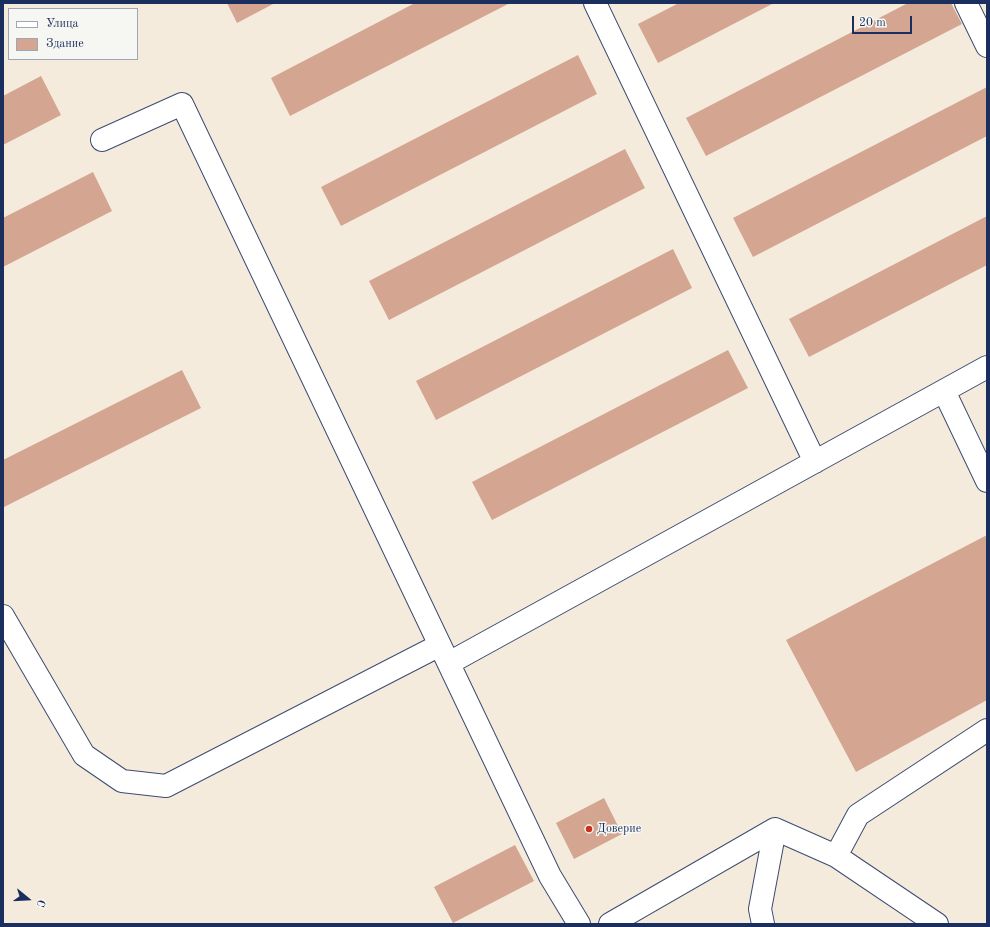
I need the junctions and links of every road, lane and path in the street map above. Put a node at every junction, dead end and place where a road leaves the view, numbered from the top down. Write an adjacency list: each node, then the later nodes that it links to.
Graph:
1 (595, 3): 7 (lane)
2 (966, 3): 3 (lane)
3 (987, 46)
4 (102, 140): 10 (lane)
5 (987, 368): 6 (lane)
6 (944, 391): 7 (lane); 8 (lane)
7 (815, 462): 10 (lane)
8 (987, 481)
9 (3, 616): 10 (lane)
10 (445, 654): 14 (lane)
11 (987, 730): 13 (lane)
12 (775, 829): 13 (lane); 15 (lane); 16 (lane)
13 (836, 856): 17 (lane)
14 (579, 924)
15 (610, 924)
16 (763, 924)
17 (937, 924)

